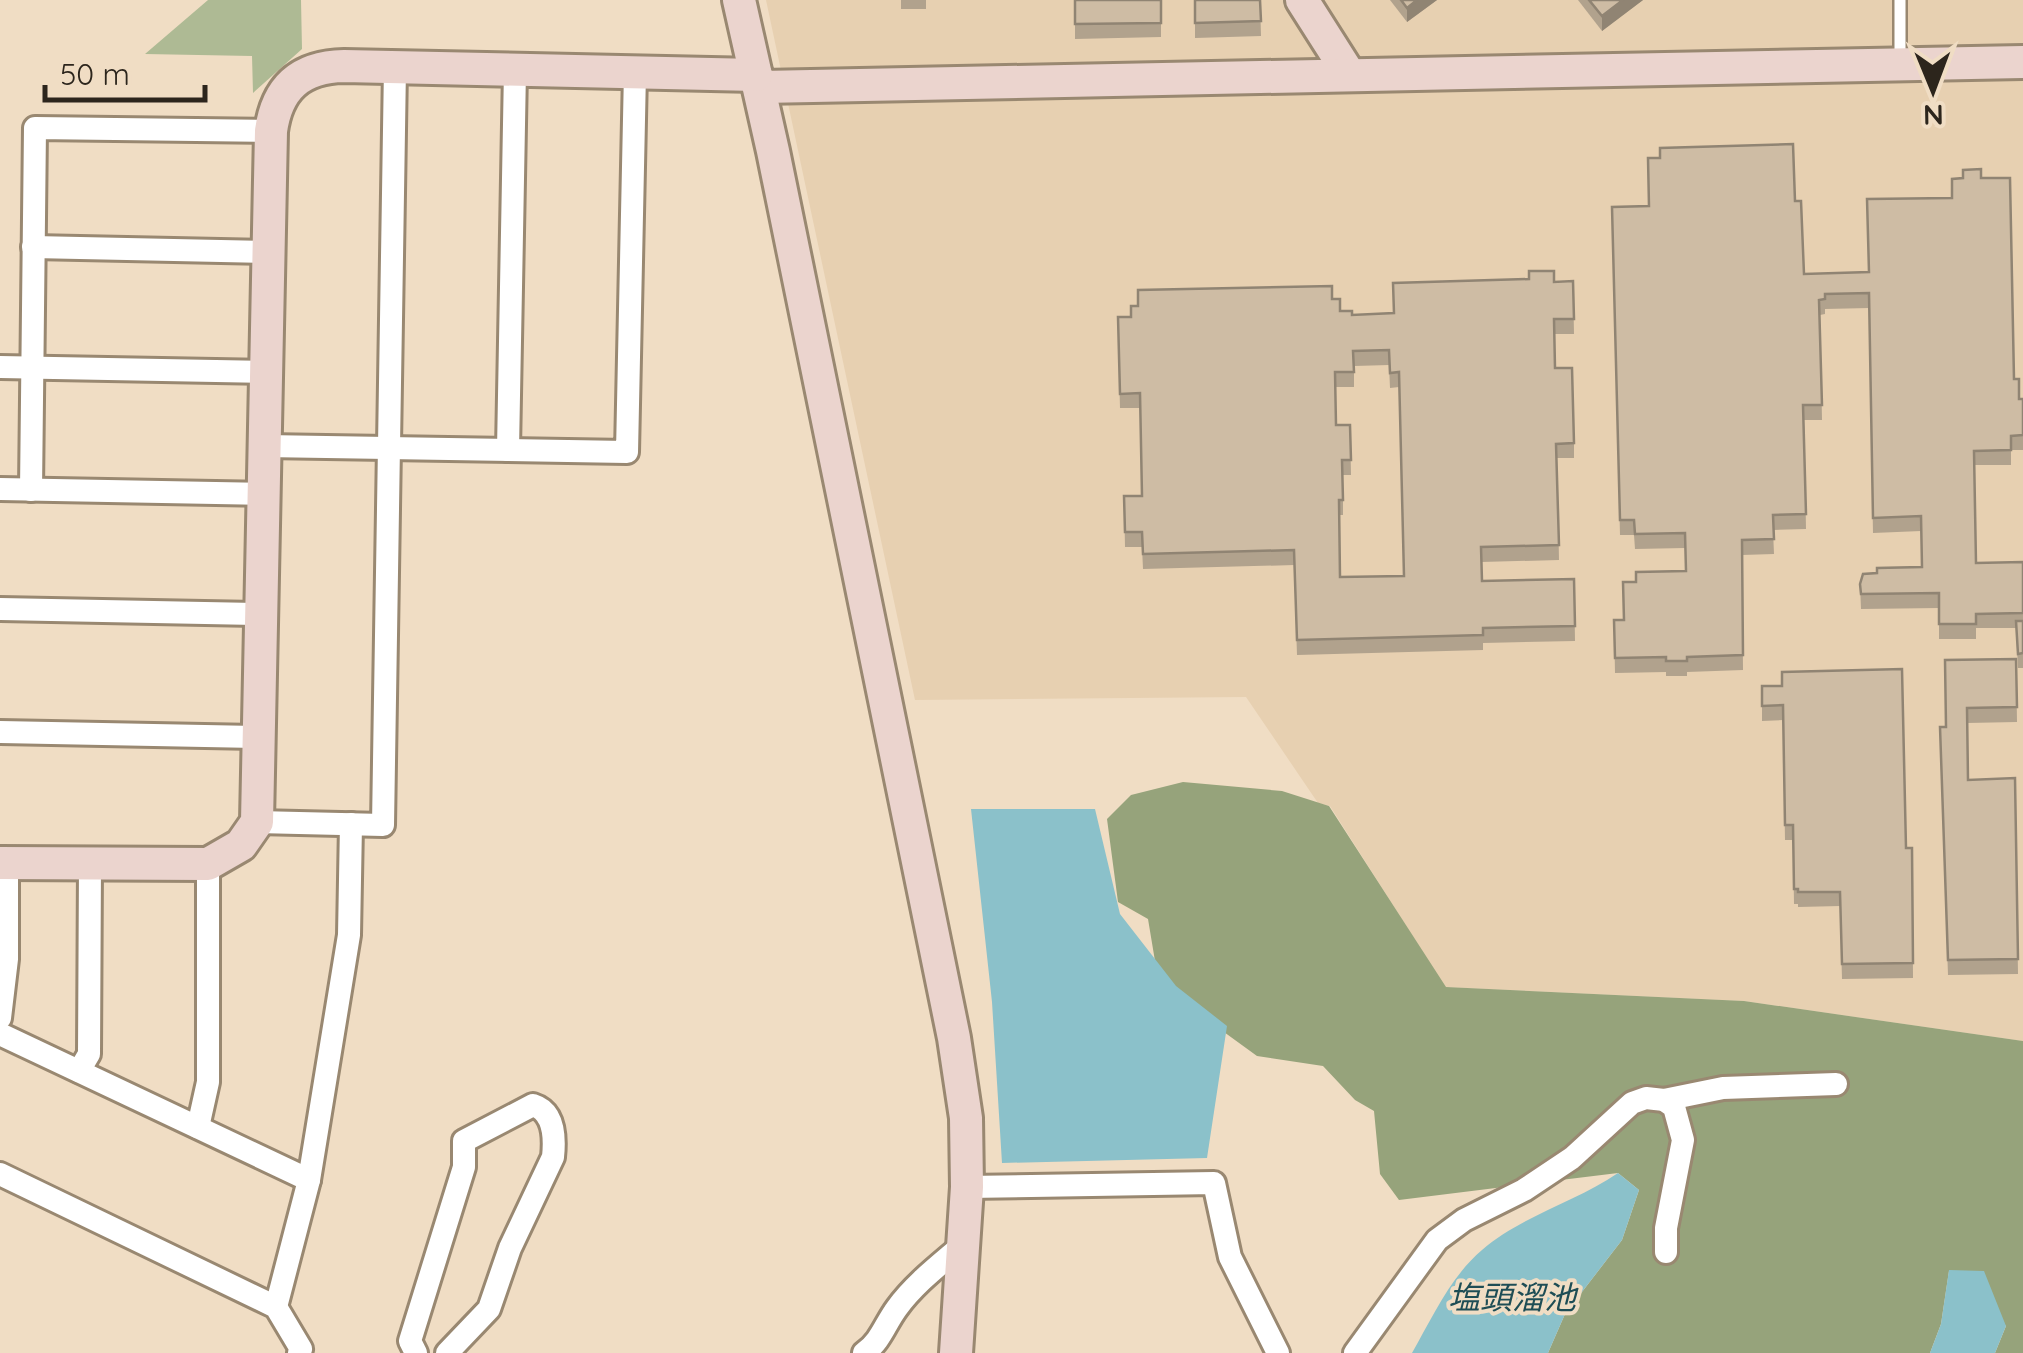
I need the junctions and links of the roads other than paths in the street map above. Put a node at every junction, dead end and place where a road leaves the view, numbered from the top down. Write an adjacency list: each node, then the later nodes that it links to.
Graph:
1 (739, 0): 10 (street)
2 (1302, 0): 9 (street)
3 (1900, 0): 5 (lane)
4 (2023, 62): 5 (street)
5 (1900, 64): 9 (street)
6 (395, 67): 7 (street); 11 (street); 18 (street)
7 (515, 70): 8 (street); 19 (street)
8 (635, 72): 10 (street); 19 (street)
9 (1349, 74): 10 (street)
10 (758, 81): 40 (street)
11 (270, 131): 12 (street); 13 (street)
12 (34, 247): 13 (street); 15 (street)
13 (268, 252): 16 (street)
14 (0, 367): 15 (street)
15 (32, 368): 16 (street); 21 (street)
16 (266, 372): 17 (street)
17 (265, 446): 18 (street); 22 (street)
18 (388, 448): 19 (street); 28 (street)
19 (508, 450)
20 (0, 489): 21 (street)
21 (30, 490): 22 (street)
22 (264, 494): 24 (street)
23 (0, 609): 24 (street)
24 (262, 614): 26 (street)
25 (0, 732): 26 (street)
26 (260, 737): 27 (street)
27 (257, 822): 28 (street); 30 (street)
28 (351, 824): 39 (street)
29 (4, 863): 31 (street); 32 (street)
30 (208, 864): 31 (street); 37 (street)
31 (90, 865): 34 (street)
32 (0, 1018)
33 (0, 1034): 34 (street)
34 (79, 1071): 37 (street)
35 (1836, 1084): 36 (street)
36 (1664, 1100): 42 (street); 50 (street)
37 (198, 1127): 39 (street)
38 (0, 1174): 43 (street)
39 (309, 1180): 43 (street)
40 (967, 1187): 41 (street); 49 (street)
41 (966, 1242): 47 (street); 48 (street)
42 (1666, 1252)
43 (276, 1307): 44 (street)
44 (299, 1353)
45 (416, 1353): 46 (street)
46 (447, 1353)
47 (864, 1353)
48 (956, 1353)
49 (1278, 1353)
50 (1355, 1353)

